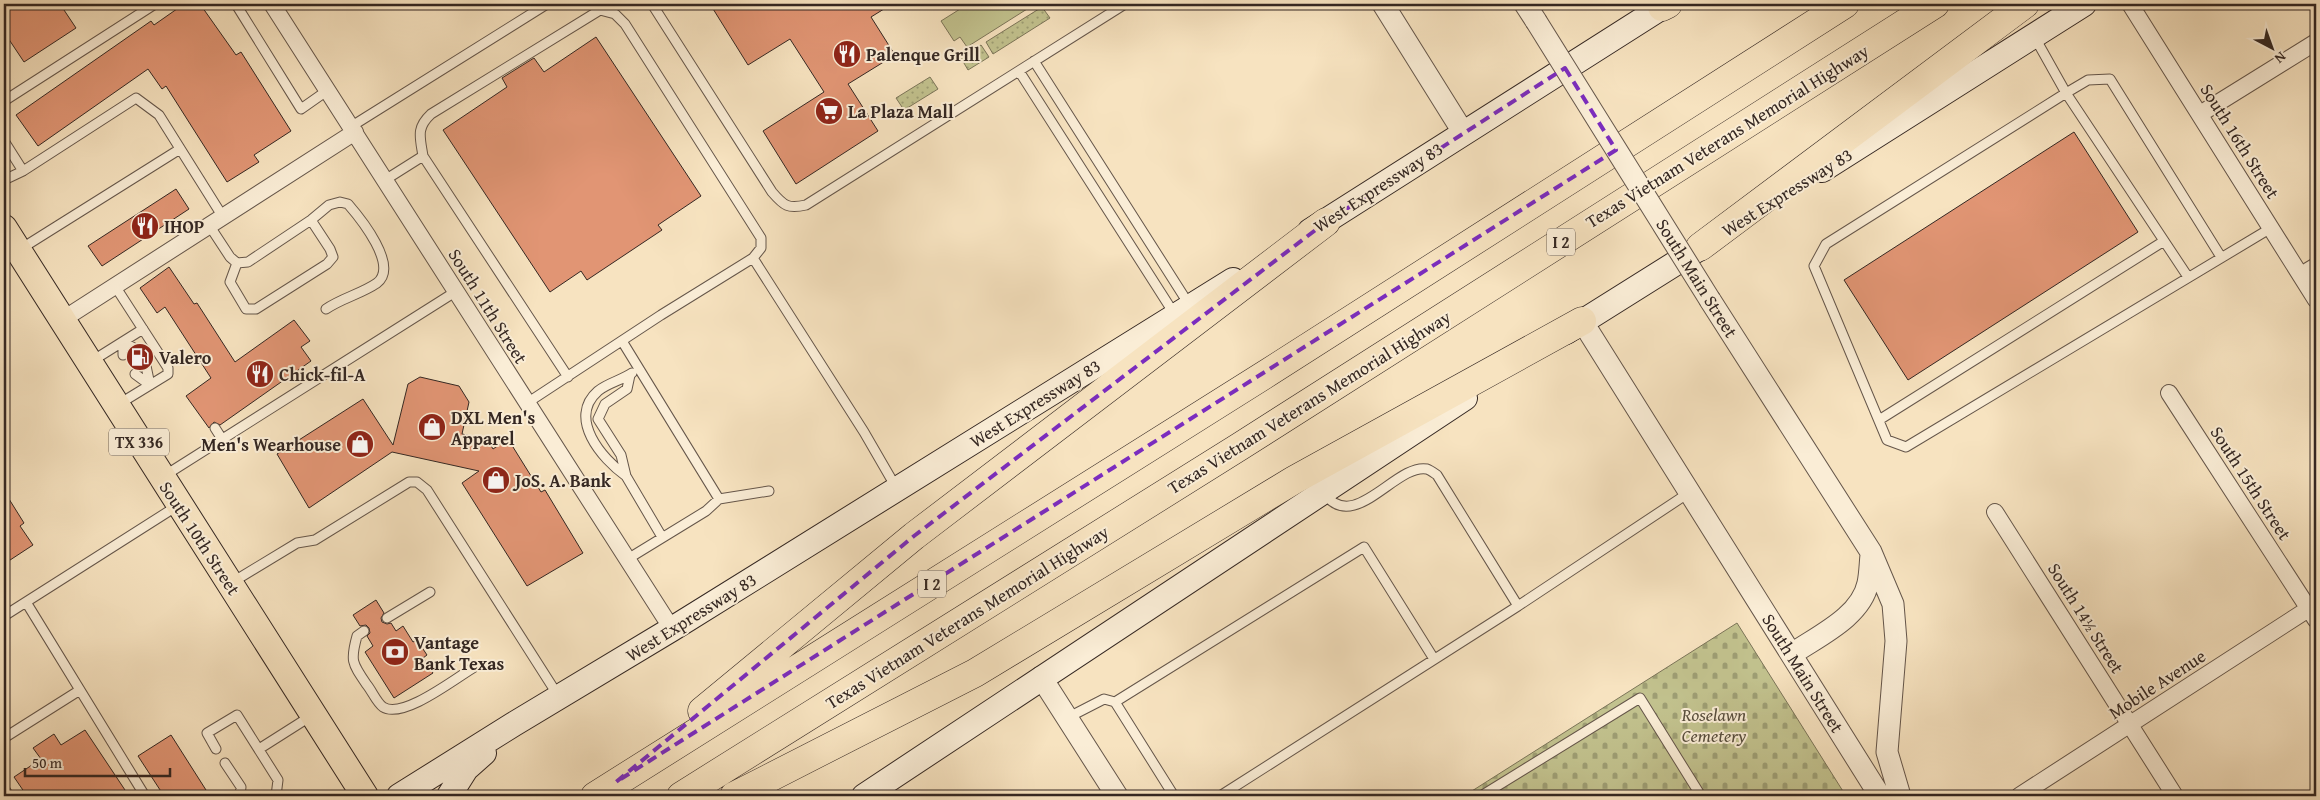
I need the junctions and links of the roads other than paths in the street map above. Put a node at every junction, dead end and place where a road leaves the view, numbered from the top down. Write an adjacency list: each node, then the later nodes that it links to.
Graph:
1 (155, 4): 21 (lane)
2 (272, 4): 19 (street, South 11th Street)
3 (547, 4): 23 (lane)
4 (652, 4): 18 (lane)
5 (1125, 4): 17 (lane)
6 (1383, 4): 24 (street)
7 (1845, 4): 107 (highway, I 2)
8 (1936, 4): 115 (highway, Texas Vietnam Veterans Memorial Highway / I 2)
9 (2025, 4): 37 (highway)
10 (2084, 4): 15 (main road, West Expressway 83)
11 (2130, 4): 22 (street, South 16th Street)
12 (237, 5): 19 (lane)
13 (1666, 5): 24 (main road, West Expressway 83)
14 (1530, 12): 80 (street, South Main Street, bridge)
15 (2034, 36): 20 (lane); 37 (main road, West Expressway 83)
16 (2316, 42): 22 (street)
17 (1034, 61): 18 (lane); 49 (lane)
18 (1019, 71): 49 (lane)
19 (328, 90): 23 (street, South 11th Street)
20 (2066, 93): 36 (lane); 40 (lane); 67 (lane)
21 (5, 96)
22 (2200, 114): 35 (street, South 16th Street)
23 (353, 129): 30 (street, South 11th Street); 32 (street)
24 (1463, 132): 33 (main road, West Expressway 83)
25 (4, 141): 28 (lane)
26 (180, 149): 28 (lane); 32 (lane); 38 (lane)
27 (422, 156): 30 (lane); 39 (lane); 62 (lane)
28 (23, 171): 29 (lane)
29 (4, 180)
30 (385, 180): 46 (street, South 11th Street)
31 (311, 220): 41 (lane); 41 (lane); 48 (lane)
32 (216, 221): 41 (lane); 45 (street)
33 (1326, 222): 49 (main road, West Expressway 83); 107 (highway)
34 (4, 228): 38 (main road, South 10th Street / TX 336)
35 (2271, 228): 40 (lane); 43 (street, South 16th Street)
36 (2164, 241): 44 (lane); 67 (lane)
37 (1700, 247): 51 (main road, West Expressway 83)
38 (18, 251): 50 (main road, South 10th Street / TX 336)
39 (753, 258): 53 (lane); 72 (lane)
40 (2221, 258): 44 (lane)
41 (236, 263)
42 (2316, 266): 43 (street)
43 (2301, 275): 47 (street, South 16th Street)
44 (2188, 277): 67 (lane)
45 (115, 286): 50 (street); 52 (lane)
46 (456, 292): 65 (street, South 11th Street); 69 (lane)
47 (2316, 300)
48 (326, 309)
49 (1183, 311): 72 (main road, West Expressway 83)
50 (62, 320): 57 (main road, South 10th Street / TX 336)
51 (1582, 321): 74 (main road, West Expressway 83); 75 (street, South Main Street); 116 (highway)
52 (142, 329): 54 (lane); 63 (lane)
53 (622, 341): 59 (lane); 62 (lane)
54 (123, 342): 55 (lane); 56 (lane); 57 (lane)
55 (134, 348)
56 (123, 355)
57 (89, 362): 66 (main road, South 10th Street / TX 336)
58 (146, 366): 63 (lane)
59 (638, 368): 61 (lane); 76 (lane)
60 (136, 374): 63 (lane)
61 (630, 375): 70 (lane); 70 (lane)
62 (568, 377): 65 (lane)
63 (150, 385): 66 (lane)
64 (2169, 393): 86 (street, South 15th Street)
65 (527, 403): 81 (street, South 11th Street)
66 (116, 406): 71 (main road, South 10th Street / TX 336)
67 (1879, 420)
68 (215, 428): 69 (lane)
69 (222, 439): 71 (lane)
70 (626, 476): 79 (lane)
71 (162, 478): 77 (main road, South 10th Street / TX 336)
72 (898, 489): 89 (main road, West Expressway 83)
73 (769, 490): 76 (lane)
74 (1324, 492): 85 (lane); 94 (main road, West Expressway 83)
75 (1690, 492): 85 (lane); 91 (street, South Main Street)
76 (719, 499): 79 (lane)
77 (179, 504): 82 (main road, South 10th Street / TX 336); 84 (lane)
78 (1995, 512): 101 (street, South 14½ Street)
79 (662, 537): 81 (lane)
80 (1871, 552): 91 (street); 124 (street, South Main Street)
81 (626, 560): 89 (street, South 11th Street)
82 (230, 584): 96 (lane); 98 (main road, South 10th Street / TX 336)
83 (430, 592): 88 (lane)
84 (26, 602): 87 (lane); 95 (lane)
85 (1518, 606): 92 (lane)
86 (2314, 611): 101 (street, Mobile Avenue)
87 (4, 616)
88 (387, 618)
89 (672, 629): 96 (main road, West Expressway 83)
90 (364, 631): 93 (lane)
91 (1792, 654): 123 (street, South Main Street)
92 (1434, 660): 97 (lane); 120 (lane)
93 (476, 666)
94 (1041, 677): 99 (street); 117 (main road, West Expressway 83)
95 (80, 690): 102 (lane); 110 (lane)
96 (559, 697): 100 (main road, West Expressway 83)
97 (1115, 702): 99 (lane); 119 (lane)
98 (313, 714): 104 (lane); 112 (main road, South 10th Street / TX 336)
99 (1067, 718): 118 (street)
100 (514, 724): 113 (main road, West Expressway 83); 114 (main road)
101 (2131, 726): 125 (street, Mobile Avenue); 126 (street, South 14½ Street)
102 (4, 738)
103 (216, 749): 104 (lane)
104 (259, 749): 108 (lane)
105 (225, 764): 111 (lane)
106 (4, 788): 109 (lane)
107 (605, 789)
108 (273, 793)
109 (9, 796)
110 (145, 796)
111 (240, 796)
112 (365, 796)
113 (399, 796)
114 (449, 796)
115 (682, 796)
116 (734, 796)
117 (864, 796)
118 (1117, 796)
119 (1174, 796)
120 (1220, 796)
121 (1483, 796): 122 (lane)
122 (1701, 796)
123 (1880, 796)
124 (1900, 796)
125 (2019, 796)
126 (2175, 796)

